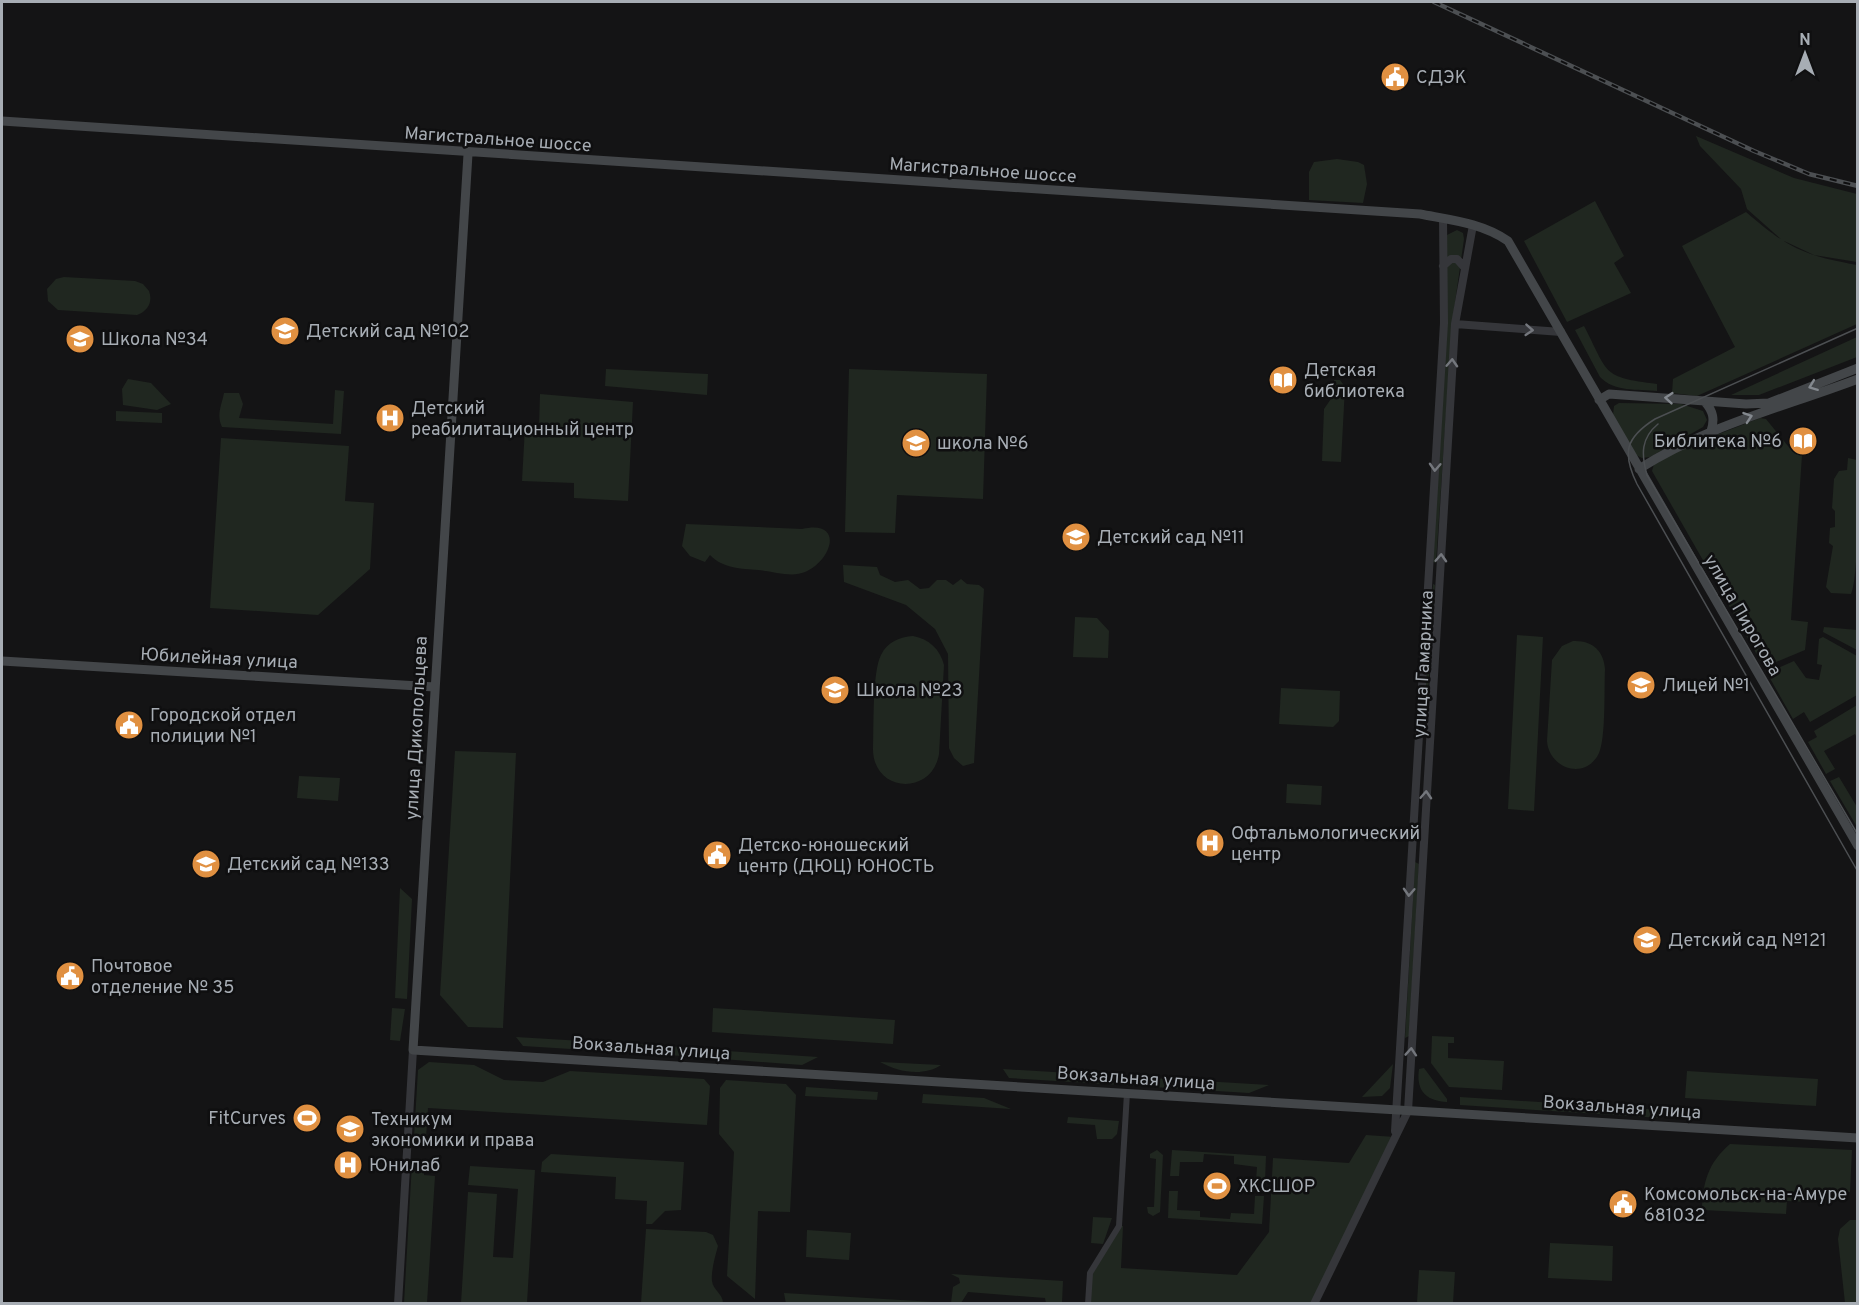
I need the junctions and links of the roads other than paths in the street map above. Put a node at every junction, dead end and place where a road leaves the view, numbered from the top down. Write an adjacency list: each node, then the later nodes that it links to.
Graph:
1 (2, 121): 2 (main road, Магистральное шоссе)
2 (468, 154): 3 (main road, Магистральное шоссе); 16 (main road, улица Дикопольцева)
3 (1443, 218): 4 (main road, Магистральное шоссе); 5 (street, улица Гамарника)
4 (1473, 225): 6 (street, улица Гамарника); 8 (main road, Магистральное шоссе)
5 (1443, 266): 6 (street); 20 (street, улица Гамарника, one-way to 20)
6 (1465, 268): 7 (street, улица Гамарника)
7 (1455, 324): 8 (street, one-way to 8); 21 (street, улица Гамарника, one-way to 7)
8 (1561, 332): 11 (main road, Магистральное шоссе)
9 (1857, 368): 12 (main road, one-way to 12)
10 (1857, 378): 13 (main road, one-way to 10)
11 (1599, 400): 12 (main road, one-way to 11); 14 (main road, улица Пирогова)
12 (1705, 402): 13 (main road)
13 (1711, 431): 14 (main road)
14 (1639, 469): 17 (main road, улица Пирогова)
15 (2, 661): 16 (main road, Юбилейная улица)
16 (435, 687): 18 (main road, улица Дикопольцева)
17 (1857, 846)
18 (413, 1050): 19 (main road, Вокзальная улица); 24 (street, улица Дикопольцева)
19 (1127, 1094): 20 (main road, Вокзальная улица); 25 (street)
20 (1396, 1110): 21 (main road, Вокзальная улица); 22 (street, улица Гамарника)
21 (1407, 1111): 22 (street); 23 (main road, Вокзальная улица)
22 (1395, 1137): 26 (street)
23 (1857, 1138)
24 (398, 1304)
25 (1088, 1304)
26 (1314, 1304)

